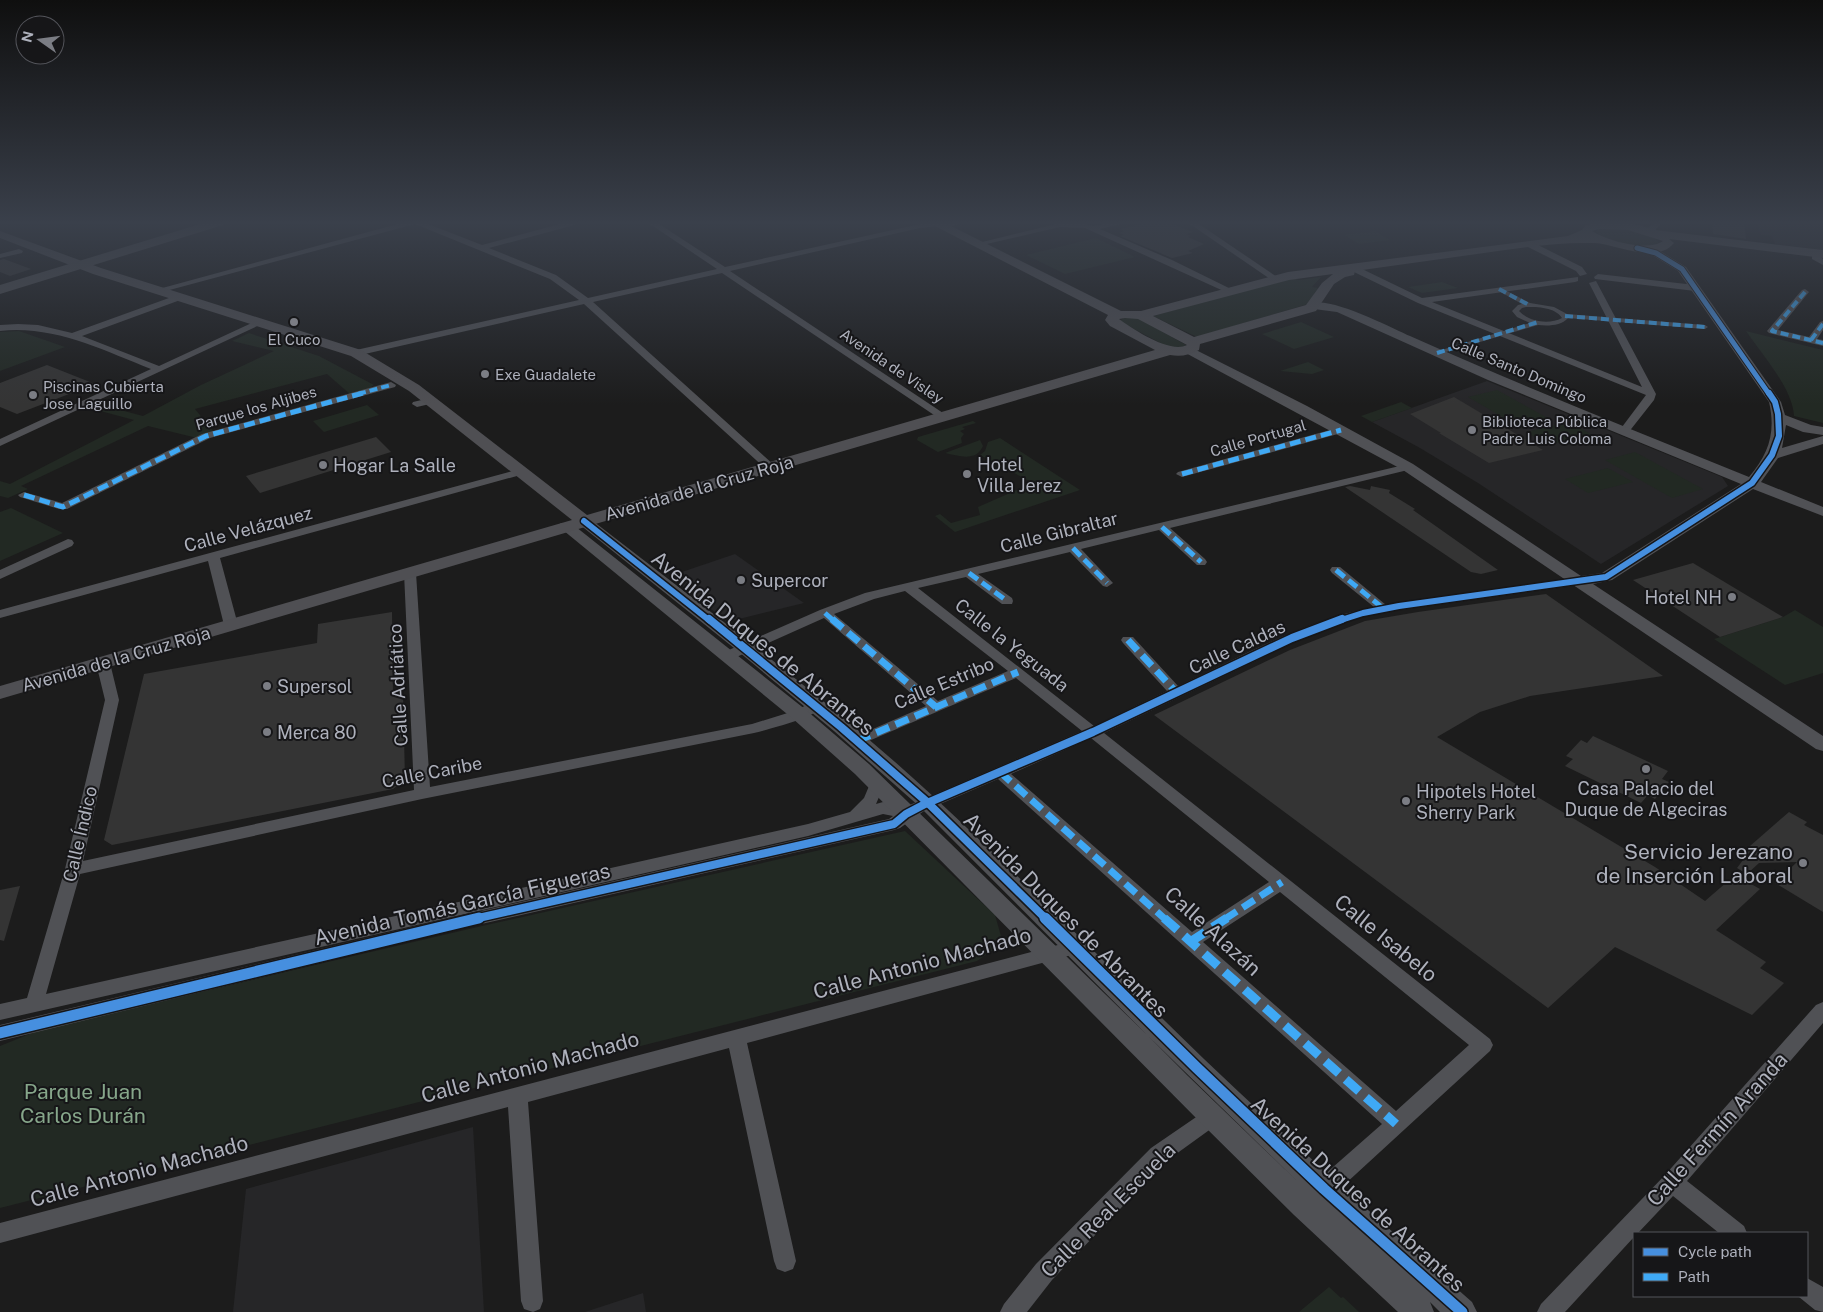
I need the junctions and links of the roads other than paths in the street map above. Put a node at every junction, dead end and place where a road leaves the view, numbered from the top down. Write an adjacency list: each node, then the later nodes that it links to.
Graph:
1 (20, 283): 19 (main road)
2 (124, 283): 23 (main road, Avenida Duques de Abrantes)
3 (134, 283): 20 (main road, Avenida Duques de Abrantes)
4 (184, 283): 20 (street)
5 (562, 283): 24 (street)
6 (667, 283): 24 (street)
7 (744, 283): 49 (street, Avenida de Visley)
8 (1055, 283): 28 (main road)
9 (1215, 283): 21 (street)
10 (1261, 283): 21 (main road)
11 (1328, 283): 27 (main road)
12 (1384, 283): 25 (street)
13 (1535, 283): 18 (street)
14 (1597, 283): 31 (street)
15 (1636, 283): 17 (street)
16 (1692, 283): 17 (street)
17 (1695, 288): 50 (street)
18 (1499, 289): 25 (street); 26 (street)
19 (0, 290)
20 (159, 290): 23 (main road, Avenida Duques de Abrantes)
21 (1232, 291): 29 (main road)
22 (1804, 292): 39 (street)
23 (174, 299): 33 (main road, Avenida Duques de Abrantes); 38 (street)
24 (585, 300): 43 (street); 57 (street)
25 (1421, 301): 37 (street)
26 (1529, 305): 30 (street); 32 (street)
27 (1314, 306): 41 (main road); 44 (street, Calle Santo Domingo)
28 (1118, 315): 29 (main road); 42 (main road)
29 (1141, 315): 41 (main road)
30 (1565, 316): 31 (street); 32 (street)
31 (1613, 320): 35 (street); 47 (street)
32 (1538, 322): 37 (street)
33 (255, 324): 43 (main road, Avenida Duques de Abrantes); 45 (street); 46 (main road, Avenida Duques de Abrantes)
34 (1823, 324): 39 (street)
35 (1705, 327)
36 (0, 328): 38 (street)
37 (1502, 334): 44 (street); 47 (street)
38 (71, 337): 45 (street)
39 (1811, 340): 40 (street)
40 (1823, 343)
41 (1191, 346): 42 (main road); 51 (street)
42 (1167, 351): 49 (main road, Avenida de la Cruz Roja)
43 (356, 353): 48 (main road, Avenida Duques de Abrantes)
44 (1437, 353): 53 (street, Calle Santo Domingo)
45 (160, 368): 55 (street)
46 (391, 386): 48 (main road, Avenida Duques de Abrantes); 62 (street, Parque los Aljibes)
47 (1651, 394): 53 (street)
48 (423, 403): 59 (main road, Avenida Duques de Abrantes)
49 (944, 417): 57 (main road, Avenida de la Cruz Roja)
50 (1780, 424): 52 (street); 56 (street)
51 (1341, 430): 58 (street); 60 (street, Calle Portugal)
52 (1823, 431)
53 (1624, 432): 61 (street, Calle Santo Domingo)
54 (1823, 440): 56 (street)
55 (0, 443)
56 (1772, 455): 61 (street)
57 (770, 467): 64 (main road, Avenida de la Cruz Roja)
58 (1408, 468): 65 (street, Calle Gibraltar); 74 (street)
59 (513, 474): 64 (main road, Avenida Duques de Abrantes); 68 (street, Calle Velázquez)
60 (1182, 474)
61 (1752, 484): 63 (street, Calle Santo Domingo); 74 (street)
62 (24, 495)
63 (1823, 512)
64 (575, 524): 71 (main road, Avenida de la Cruz Roja); 83 (street, Avenida Duques de Abrantes); 84 (street, Avenida Duques de Abrantes)
65 (1162, 527): 67 (street, Calle Gibraltar); 69 (street)
66 (68, 543): 73 (street)
67 (1073, 548): 72 (street, Calle Gibraltar); 75 (street)
68 (213, 556): 80 (street, Calle Velázquez); 81 (street, Avenida de la Cruz Roja)
69 (1201, 562)
70 (1336, 570): 78 (street)
71 (410, 573): 81 (main road, Avenida de la Cruz Roja); 96 (street, Calle Adriático)
72 (969, 573): 76 (street, Calle Gibraltar); 77 (street)
73 (0, 575)
74 (1578, 581): 78 (street, Calle Caldas); 93 (street)
75 (1107, 583)
76 (909, 588): 79 (street, Calle Gibraltar); 86 (street, Calle la Yeguada)
77 (1007, 602)
78 (1384, 609): 87 (street, Calle Caldas)
79 (825, 613): 83 (street, Calle Gibraltar); 89 (street)
80 (0, 614)
81 (231, 625): 85 (main road, Avenida de la Cruz Roja)
82 (1128, 640): 87 (street)
83 (745, 648): 84 (street, Calle Gibraltar); 90 (street, Avenida Duques de Abrantes)
84 (727, 656): 90 (street, Avenida Duques de Abrantes)
85 (103, 663): 88 (main road, Avenida de la Cruz Roja); 100 (street, Calle Índico)
86 (1018, 672): 89 (street, Calle Estribo); 91 (street, Calle la Yeguada)
87 (1176, 692): 91 (street, Calle Caldas)
88 (0, 693)
89 (936, 707): 92 (street, Calle Estribo)
90 (808, 710): 92 (street, Avenida Duques de Abrantes); 95 (street, Avenida Duques de Abrantes); 96 (street, Calle Caribe)
91 (1093, 732): 94 (street, Calle Caldas); 101 (street, Calle Isabelo)
92 (857, 741): 97 (street, Avenida Duques de Abrantes)
93 (1823, 745)
94 (1000, 772): 97 (street, Calle Caldas); 102 (street, Calle Alazán)
95 (877, 783): 98 (street, Avenida Duques de Abrantes); 99 (street, Avenida Tomás García Figueras)
96 (422, 794): 100 (street, Calle Caribe)
97 (927, 802): 98 (street, Avenida Tomás García Figueras); 103 (street, Avenida Duques de Abrantes)
98 (906, 813): 99 (street, Avenida Tomás García Figueras); 104 (street, Avenida Duques de Abrantes); 108 (street, Avenida Tomás García Figueras)
99 (852, 817): 105 (street, Avenida Tomás García Figueras)
100 (73, 869): 105 (street, Calle Índico)
101 (1282, 882): 102 (street); 112 (street, Calle Isabelo)
102 (1190, 942): 112 (street, Calle Alazán)
103 (1073, 948): 104 (street, Calle Antonio Machado); 114 (street, Avenida Duques de Abrantes)
104 (1048, 954): 109 (street, Calle Antonio Machado); 111 (street, Avenida Duques de Abrantes)
105 (34, 1005): 107 (street, Avenida Tomás García Figueras)
106 (1823, 1010): 113 (street, Calle Fermín Aranda)
107 (0, 1012)
108 (0, 1034)
109 (736, 1037): 110 (street, Calle Antonio Machado); 117 (street)
110 (517, 1095): 116 (street, Calle Antonio Machado); 119 (street)
111 (1212, 1117): 121 (street, Calle Real Escuela); 122 (street, Avenida Duques de Abrantes)
112 (1396, 1124): 114 (street, Calle Isabelo)
113 (1672, 1182): 115 (street); 124 (street, Calle Fermín Aranda)
114 (1324, 1189): 123 (street, Avenida Duques de Abrantes)
115 (1735, 1232)
116 (0, 1233)
117 (784, 1260)
118 (1808, 1290): 120 (street)
119 (532, 1301)
120 (1823, 1302)
121 (1012, 1312)
122 (1419, 1312)
123 (1462, 1312)
124 (1548, 1312)

